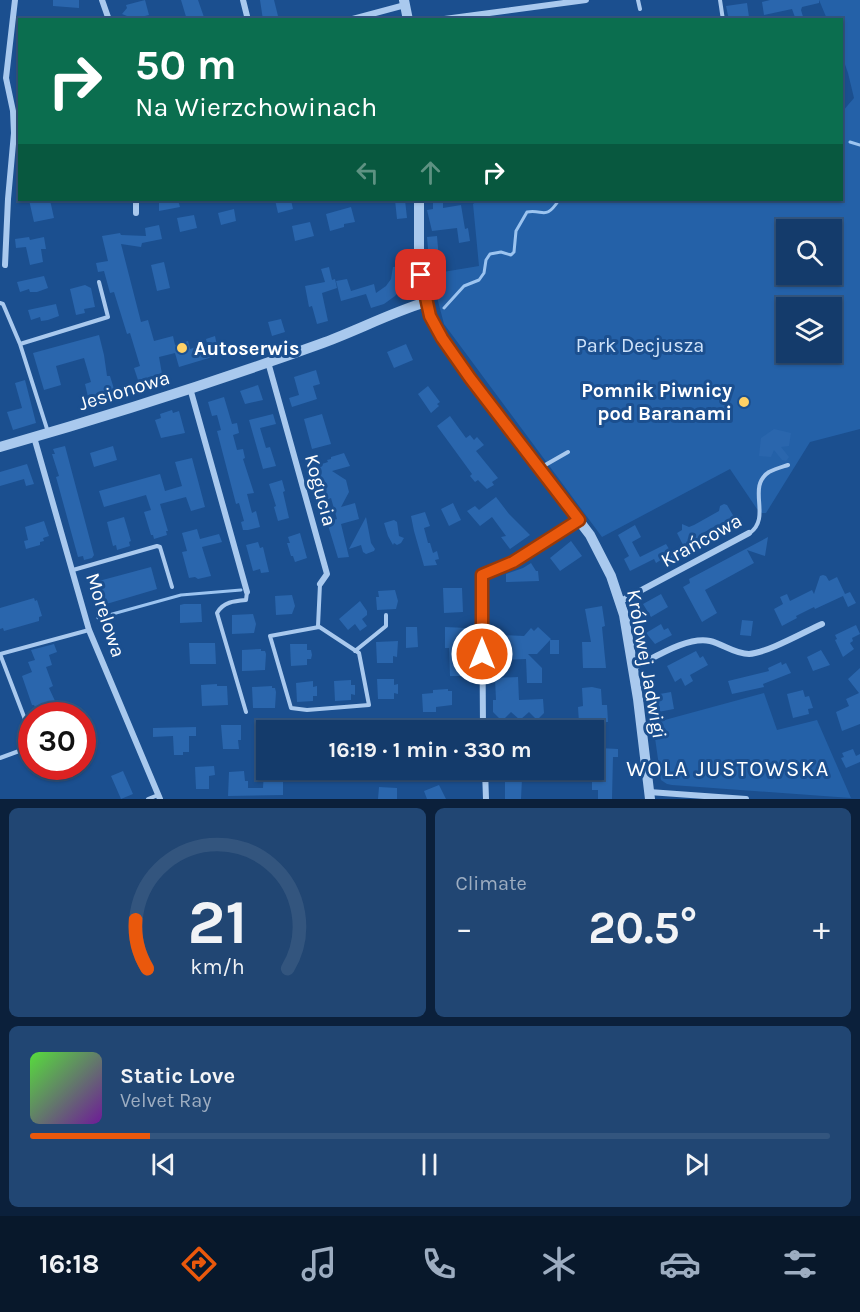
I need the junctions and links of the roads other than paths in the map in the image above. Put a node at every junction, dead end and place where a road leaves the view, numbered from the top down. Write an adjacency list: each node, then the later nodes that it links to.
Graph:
1 (15, 0): 15 (street)
2 (102, 0): 9 (street)
3 (243, 0): 10 (street)
4 (586, 0): 13 (street)
5 (639, 0): 8 (lane)
6 (720, 0): 14 (lane)
7 (404, 2): 11 (street); 12 (street)
8 (640, 9)
9 (108, 18)
10 (248, 18)
11 (355, 18)
12 (408, 18)
13 (453, 18)
14 (723, 18)
15 (16, 111): 19 (street)
16 (136, 201): 18 (street)
17 (419, 201): 21 (street, Królowej Jadwigi)
18 (136, 213)
19 (5, 266)
20 (99, 282): 23 (lane)
21 (426, 302): 24 (street, Jesionowa); 31 (street, Królowej Jadwigi)
22 (0, 303): 23 (lane)
23 (20, 344): 26 (lane)
24 (268, 362): 25 (street, Jesionowa); 35 (street, Kogucia)
25 (190, 388): 26 (street, Jesionowa); 37 (street)
26 (49, 433): 27 (street, Jesionowa)
27 (34, 437): 28 (street, Jesionowa); 34 (street, Morelowa)
28 (0, 447)
29 (568, 452): 31 (lane)
30 (788, 465): 33 (lane, Krańcowa)
31 (539, 468): 32 (street, Królowej Jadwigi)
32 (579, 520): 38 (street, Królowej Jadwigi); 47 (street)
33 (749, 533): 38 (street, Krańcowa)
34 (73, 570): 36 (lane); 42 (street, Morelowa)
35 (320, 584): 41 (lane, Kogucia)
36 (172, 587)
37 (246, 592): 46 (lane)
38 (621, 601): 45 (street, Królowej Jadwigi)
39 (386, 615): 43 (lane)
40 (822, 624): 45 (street)
41 (320, 627): 43 (lane); 43 (lane)
42 (89, 630): 44 (lane); 51 (street, Morelowa)
43 (355, 651)
44 (0, 654): 48 (lane)
45 (633, 668): 50 (street, Królowej Jadwigi)
46 (246, 712)
47 (483, 720)
48 (0, 758)
49 (485, 780): 53 (street)
50 (650, 796): 54 (street)
51 (159, 797): 52 (lane)
52 (148, 799)
53 (486, 799)
54 (746, 799)

